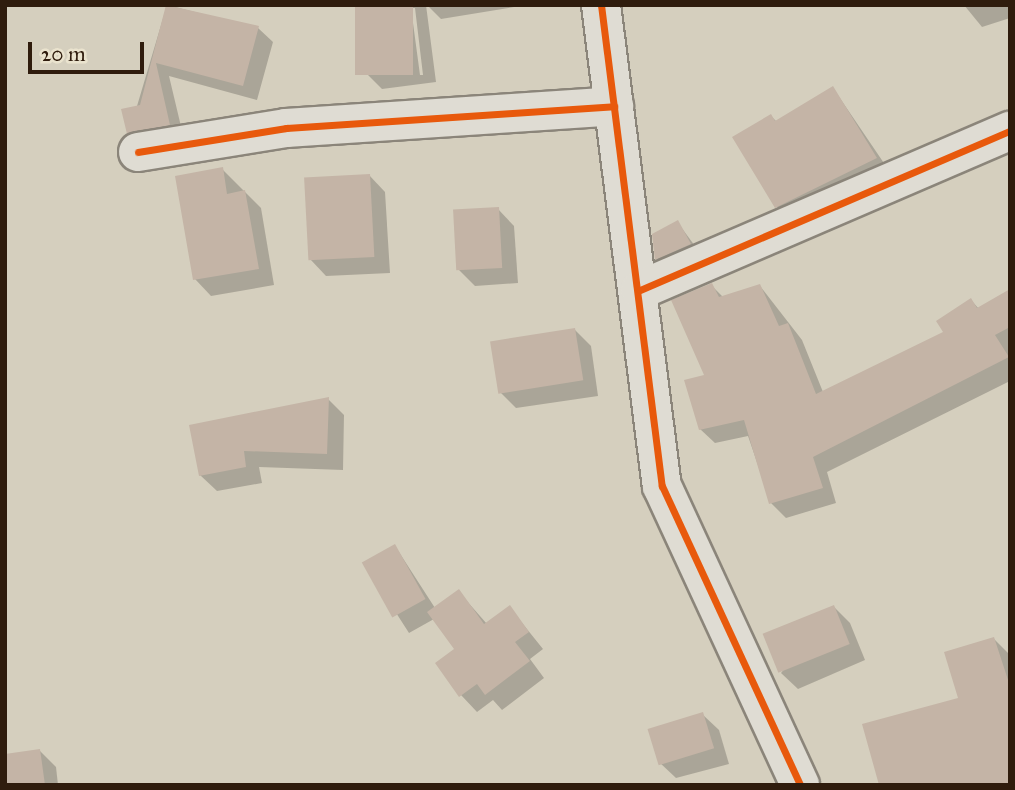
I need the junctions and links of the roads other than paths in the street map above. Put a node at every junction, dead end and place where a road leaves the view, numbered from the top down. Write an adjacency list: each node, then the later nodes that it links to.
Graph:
1 (601, 5): 2 (street)
2 (614, 106): 4 (street); 5 (street)
3 (1010, 131): 5 (street)
4 (138, 152)
5 (640, 290): 6 (street)
6 (800, 785)

